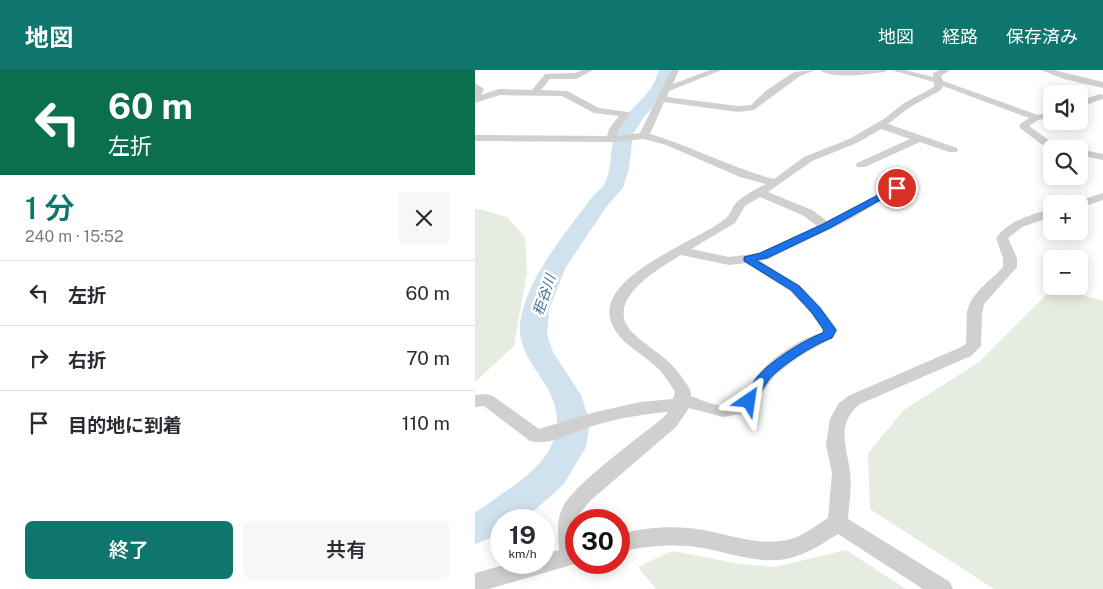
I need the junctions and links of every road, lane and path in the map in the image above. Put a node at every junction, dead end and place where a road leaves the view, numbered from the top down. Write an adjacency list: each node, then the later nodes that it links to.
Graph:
1 (589, 70): 13 (street)
2 (675, 70): 12 (street)
3 (714, 70): 12 (street)
4 (813, 70): 16 (street)
5 (824, 70): 6 (street)
6 (884, 70)
7 (895, 70): 9 (street)
8 (1045, 70): 10 (street)
9 (941, 77): 19 (street); 21 (street)
10 (1103, 85)
11 (475, 86): 14 (street)
12 (665, 90): 16 (street)
13 (535, 92): 17 (street); 25 (street)
14 (475, 96)
15 (1100, 97): 18 (street)
16 (661, 99): 22 (street)
17 (475, 100)
18 (1088, 101)
19 (1036, 117): 20 (street); 26 (street)
20 (1043, 117)
21 (880, 125): 24 (street); 31 (street)
22 (644, 136): 25 (street); 31 (street)
23 (475, 138): 25 (street)
24 (920, 138): 27 (street); 30 (street)
25 (613, 140)
26 (1043, 141)
27 (953, 150)
28 (1088, 154): 29 (street)
29 (1103, 157)
30 (861, 165)
31 (775, 183): 33 (street)
32 (897, 188): 37 (street)
33 (760, 193): 37 (street); 38 (street)
34 (1103, 196): 35 (street)
35 (1088, 201)
36 (1043, 215): 43 (street)
37 (826, 226): 39 (street)
38 (680, 250): 39 (street); 41 (street)
39 (748, 259): 41 (street)
40 (475, 401): 41 (street)
41 (681, 402): 42 (street)
42 (572, 509)
43 (838, 524): 44 (street); 47 (street)
44 (630, 539)
45 (565, 558): 46 (street)
46 (475, 583)
47 (942, 589)

